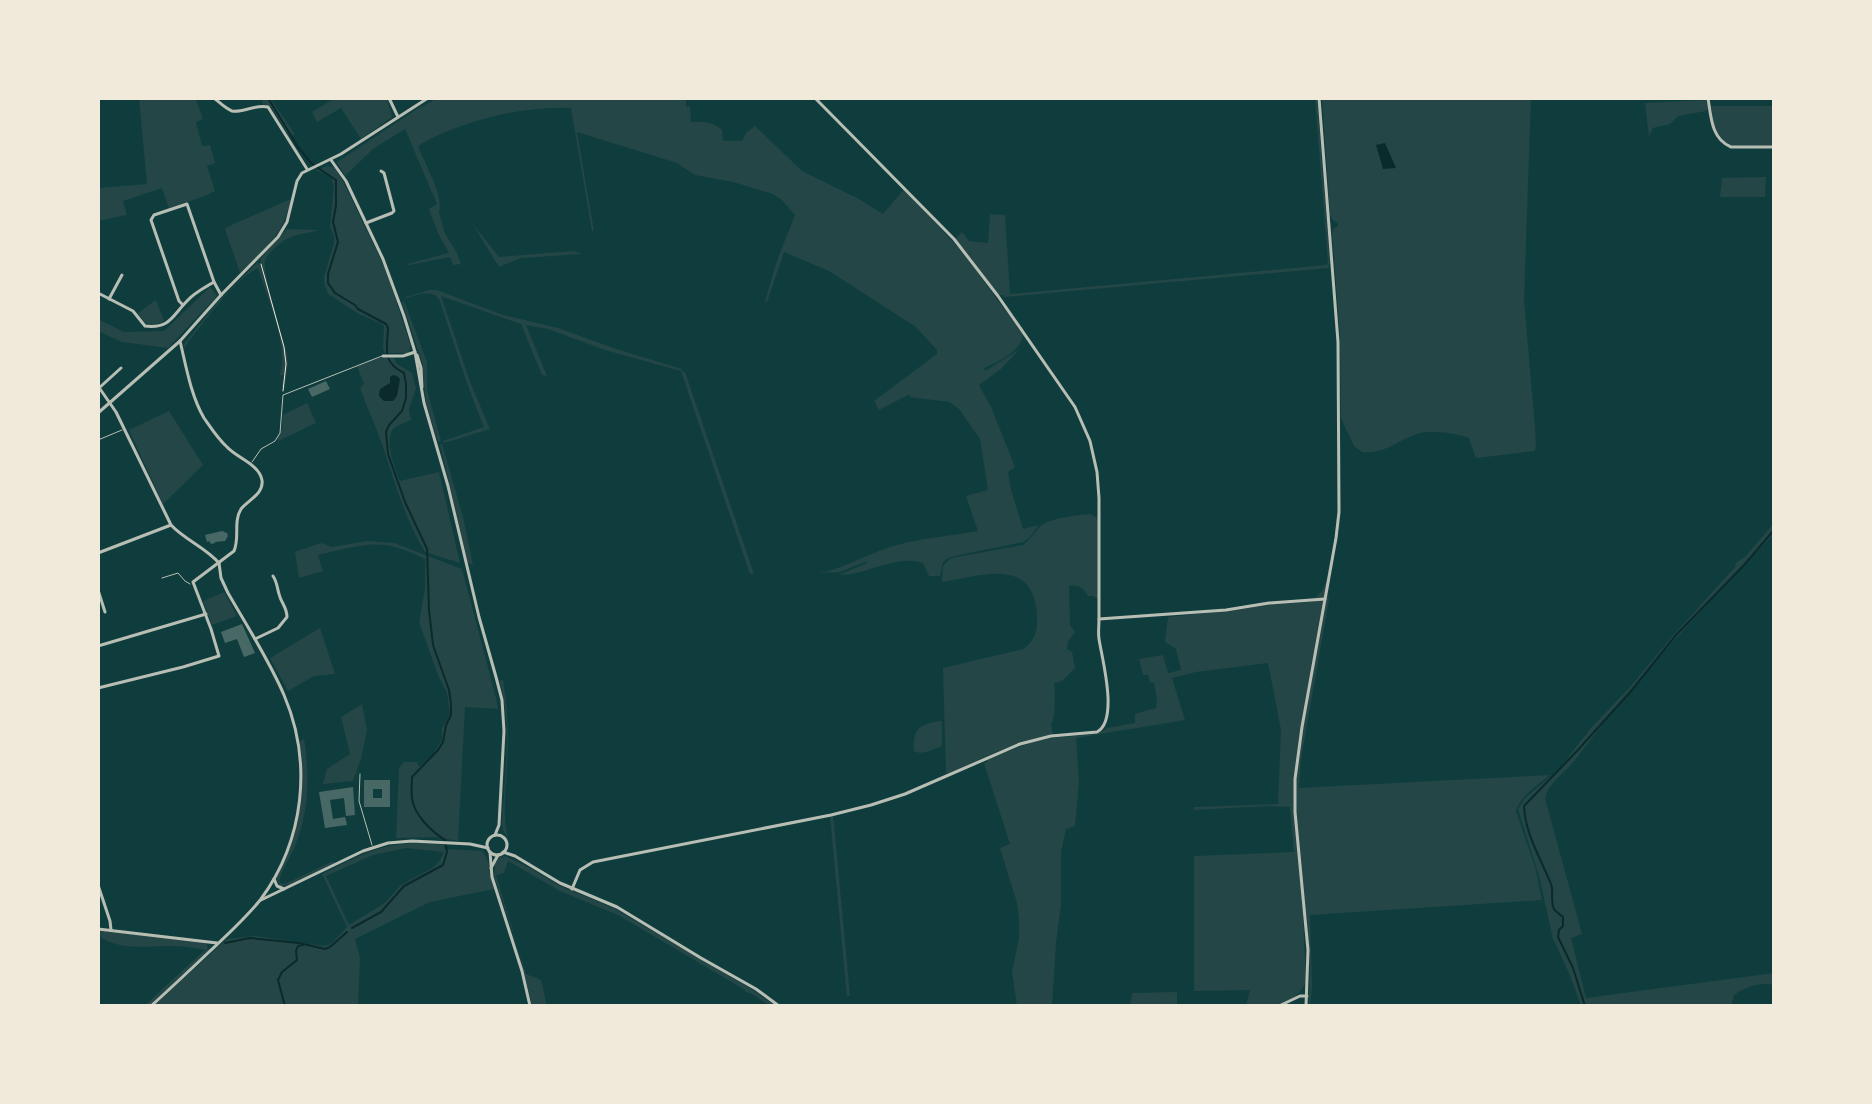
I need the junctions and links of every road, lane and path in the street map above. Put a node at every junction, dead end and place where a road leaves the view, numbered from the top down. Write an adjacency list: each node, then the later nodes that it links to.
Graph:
1 (214, 98): 10 (street)
2 (389, 98): 7 (street)
3 (428, 98): 7 (street)
4 (815, 98): 41 (street)
5 (1319, 98): 38 (street)
6 (1708, 98): 8 (street)
7 (398, 117): 9 (street)
8 (1774, 147)
9 (331, 160): 10 (street); 12 (street)
10 (309, 168): 13 (street)
11 (381, 171): 12 (street)
12 (366, 223): 21 (street)
13 (258, 258): 17 (street); 25 (path)
14 (122, 275): 18 (street)
15 (214, 282): 17 (street); 19 (street); 19 (street)
16 (98, 293): 18 (street)
17 (221, 295): 20 (street)
18 (109, 299): 19 (street)
19 (183, 305)
20 (180, 341): 26 (street); 30 (street)
21 (415, 352): 22 (street); 46 (street)
22 (383, 356): 25 (lane)
23 (121, 368): 24 (street)
24 (98, 387): 26 (street)
25 (283, 395): 30 (lane)
26 (111, 403): 27 (street); 28 (street)
27 (98, 413)
28 (124, 429): 29 (lane); 31 (street)
29 (98, 440)
30 (250, 464): 33 (street)
31 (171, 525): 32 (street); 33 (street)
32 (98, 553)
33 (219, 563): 36 (street); 42 (street)
34 (273, 576): 42 (street)
35 (162, 578): 36 (lane)
36 (193, 584): 40 (street)
37 (98, 590): 39 (street)
38 (1325, 599): 41 (street); 65 (street)
39 (105, 612)
40 (206, 614): 43 (street); 44 (street)
41 (1099, 619): 60 (street)
42 (255, 639): 57 (street)
43 (98, 646)
44 (98, 688)
45 (360, 774): 52 (lane)
46 (499, 825): 47 (street); 48 (street)
47 (495, 835): 48 (street); 49 (street)
48 (502, 836): 51 (street)
49 (488, 841): 50 (street); 53 (street)
50 (470, 844): 52 (street); 53 (street)
51 (507, 846): 54 (street); 55 (street)
52 (373, 847): 59 (street)
53 (489, 850): 54 (street); 56 (street)
54 (501, 854): 55 (street); 56 (street)
55 (515, 856): 60 (street)
56 (491, 868): 67 (street)
57 (274, 879): 59 (street); 61 (street)
58 (98, 885): 63 (street)
59 (284, 889): 61 (street)
60 (572, 889): 68 (street)
61 (258, 902): 64 (street)
62 (98, 929): 63 (street)
63 (111, 930): 64 (street)
64 (218, 943): 66 (street)
65 (1307, 996): 69 (street); 70 (street)
66 (151, 1006)
67 (530, 1006)
68 (779, 1006)
69 (1279, 1006)
70 (1306, 1006)

